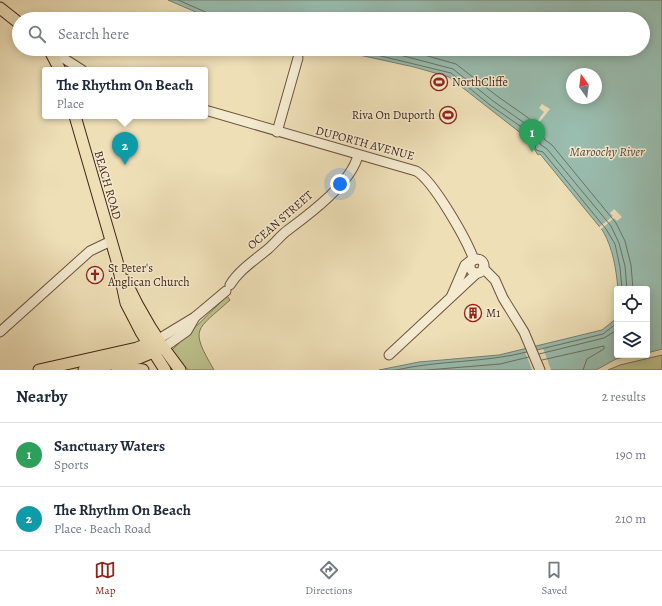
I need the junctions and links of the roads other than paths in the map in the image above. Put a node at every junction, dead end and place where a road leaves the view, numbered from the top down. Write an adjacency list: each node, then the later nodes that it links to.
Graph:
1 (0, 8): 2 (main road)
2 (12, 18)
3 (53, 56): 6 (main road)
4 (60, 56): 7 (street)
5 (298, 58): 10 (street)
6 (58, 67)
7 (77, 67)
8 (208, 111): 10 (street, DUPORTH AVENUE)
9 (76, 119): 12 (main road, BEACH ROAD)
10 (277, 132): 11 (street, DUPORTH AVENUE)
11 (358, 155): 13 (street, DUPORTH AVENUE); 17 (street, OCEAN STREET)
12 (111, 241): 16 (street); 17 (main road, BEACH ROAD)
13 (472, 260): 14 (street); 15 (street)
14 (480, 271): 15 (street); 25 (street)
15 (452, 296): 18 (street)
16 (0, 332)
17 (155, 346): 19 (main road); 20 (main road); 23 (main road); 24 (main road)
18 (389, 355)
19 (99, 367): 21 (main road); 22 (main road)
20 (39, 370)
21 (84, 370)
22 (143, 370)
23 (165, 370)
24 (180, 370)
25 (540, 370)

